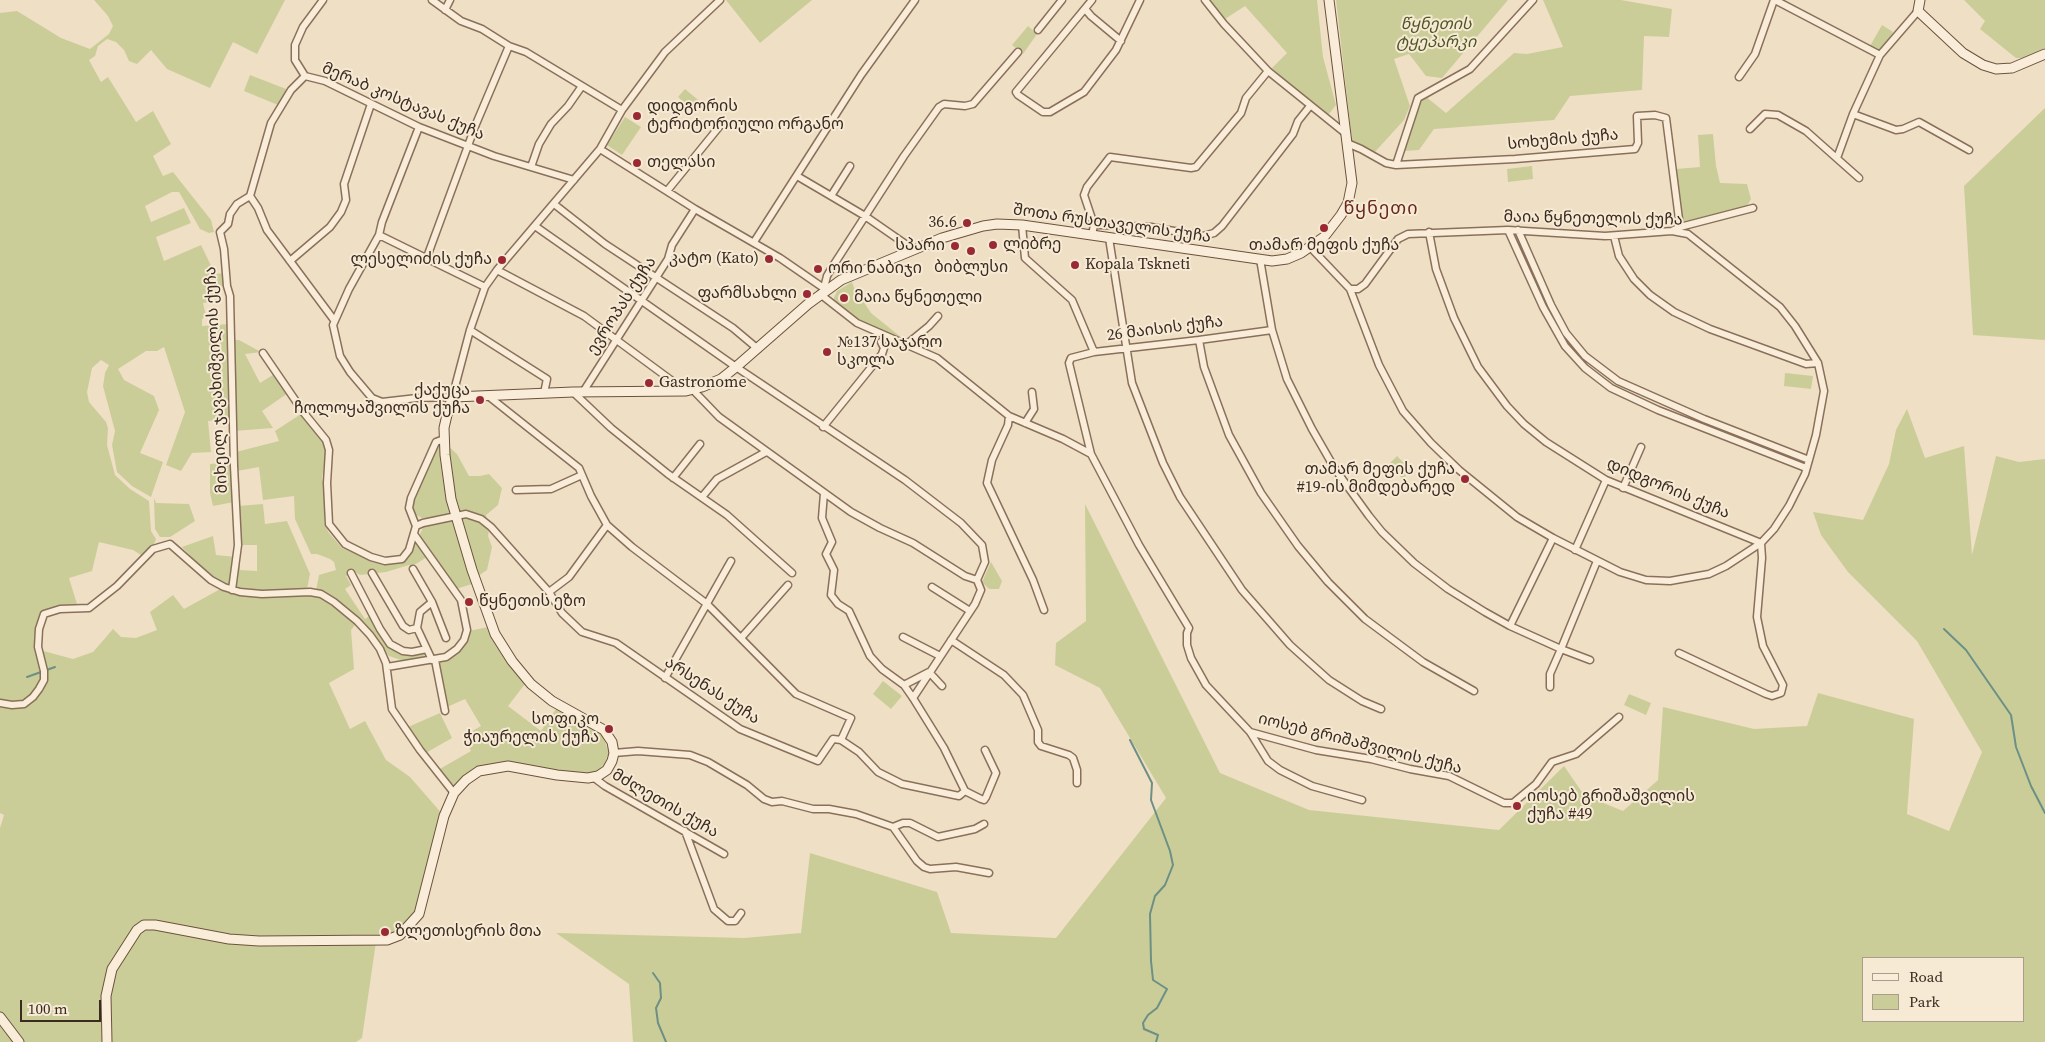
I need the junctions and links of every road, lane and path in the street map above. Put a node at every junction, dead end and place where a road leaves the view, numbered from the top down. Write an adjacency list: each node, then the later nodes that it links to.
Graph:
1 (323, 0): 24 (street, მერაბ კოსტავას ქუჩა)
2 (432, 0): 14 (street)
3 (450, 0): 14 (street)
4 (720, 0): 29 (street)
5 (915, 0): 43 (street)
6 (1062, 0): 17 (street)
7 (1092, 0): 15 (street)
8 (1140, 0): 18 (street)
9 (1205, 0): 23 (street)
10 (1329, 0): 34 (main road, შოთა რუსთაველის ქუჩა)
11 (1533, 0): 40 (street)
12 (1775, 0): 22 (street); 25 (street)
13 (1920, 0): 16 (main road)
14 (445, 10): 19 (street)
15 (1086, 10): 18 (street); 18 (street)
16 (1918, 11): 21 (main road); 22 (street)
17 (1038, 30)
18 (1121, 41)
19 (509, 46): 26 (street); 36 (street)
20 (1018, 52): 52 (street)
21 (2045, 54)
22 (1880, 56): 30 (street)
23 (1268, 71): 28 (street); 54 (street)
24 (305, 76): 27 (street, მერაბ კოსტავას ქუჩა); 47 (street)
25 (1739, 77)
26 (582, 86): 29 (street); 42 (street)
27 (371, 104): 31 (street, მერაბ კოსტავას ქუჩა); 70 (street)
28 (1310, 106): 34 (street); 54 (street)
29 (622, 110): 37 (street)
30 (1852, 114): 38 (street); 39 (street)
31 (419, 127): 36 (street, მერაბ კოსტავას ქუჩა); 61 (street)
32 (719, 127): 46 (street)
33 (1750, 129): 39 (street)
34 (1345, 133): 35 (main road, შოთა რუსთაველის ქუჩა)
35 (1347, 143): 40 (street, სოხუმის ქუჩა); 66 (main road, შოთა რუსთაველის ქუჩა)
36 (468, 145): 42 (street, მერაბ კოსტავას ქუჩა); 68 (street)
37 (600, 149): 45 (street); 46 (street)
38 (1969, 150)
39 (1837, 158): 44 (street)
40 (1396, 164): 56 (street, სოხუმის ქუჩა)
41 (850, 166): 48 (street)
42 (532, 167): 45 (street, მერაბ კოსტავას ქუჩა)
43 (797, 176): 48 (street); 65 (street)
44 (1859, 178)
45 (574, 180): 49 (street)
46 (667, 191): 51 (street)
47 (250, 196): 70 (street); 140 (street, მიხეილ ჯავახიშვილის ქუჩა)
48 (831, 196): 52 (street)
49 (554, 204): 55 (street); 74 (street)
50 (1753, 208): 56 (street)
51 (695, 209): 65 (street); 74 (street, ევროპას ქუჩა)
52 (865, 216): 67 (street); 79 (street)
53 (1022, 224): 62 (main road, შოთა რუსთაველის ქუჩა); 67 (main road, შოთა რუსთაველის ქუჩა); 91 (street, 26 მაისის ქუჩა)
54 (1094, 225): 62 (street)
55 (535, 226): 73 (street); 80 (street)
56 (1680, 227): 60 (street)
57 (1508, 230): 58 (street, მაია წყნეთელის ქუჩა); 59 (street, მაია წყნეთელის ქუჩა); 72 (street)
58 (1518, 230): 63 (street, მაია წყნეთელის ქუჩა); 71 (street)
59 (1429, 232): 78 (street, მაია წყნეთელის ქუჩა); 119 (street, დიდგორის ქუჩა)
60 (1672, 232): 63 (street, მაია წყნეთელის ქუჩა); 93 (street, მაია წყნეთელის ქუჩა)
61 (379, 235): 68 (street); 82 (street)
62 (1092, 235): 64 (main road, შოთა რუსთაველის ქუჩა)
63 (1614, 236): 93 (street)
64 (1109, 238): 69 (main road, შოთა რუსთაველის ქუჩა); 89 (street)
65 (754, 242): 79 (street)
66 (1310, 247): 69 (main road, შოთა რუსთაველის ქუჩა); 78 (street)
67 (914, 250): 79 (main road, შოთა რუსთაველის ქუჩა)
68 (426, 258): 77 (street)
69 (1260, 259): 84 (street)
70 (290, 261): 82 (street)
71 (1533, 264): 72 (street); 75 (street)
72 (1526, 268): 76 (street)
73 (497, 270): 77 (street); 85 (street)
74 (657, 277): 80 (street, ევროპას ქუჩა); 90 (street)
75 (1541, 283): 76 (street); 95 (street)
76 (1534, 286): 102 (street)
77 (485, 287): 83 (street)
78 (1350, 289): 128 (street, მაია წყნეთელის ქუჩა)
79 (823, 290): 88 (street); 90 (main road, შოთა რუსთაველის ქუჩა)
80 (640, 301): 85 (street, ევროპას ქუჩა); 94 (street)
81 (938, 316): 88 (street)
82 (334, 320): 104 (street)
83 (470, 330): 101 (street); 104 (street)
84 (1272, 330): 86 (street, 26 მაისის ქუჩა); 146 (street)
85 (616, 340): 97 (street); 99 (street, ევროპას ქუჩა)
86 (1199, 340): 89 (street, 26 მაისის ქუჩა); 164 (street)
87 (881, 342): 107 (street)
88 (907, 344): 105 (street)
89 (1127, 348): 91 (street, 26 მაისის ქუჩა); 167 (street)
90 (758, 349): 94 (main road, შოთა რუსთაველის ქუჩა)
91 (1094, 352): 114 (street, იოსებ გრიშაშვილის ქუჩა)
92 (262, 353): 127 (street)
93 (1818, 363): 115 (street, მაია წყნეთელის ქუჩა)
94 (736, 367): 96 (main road, შოთა რუსთაველის ქუჩა); 107 (street)
95 (1627, 386): 102 (street); 108 (street)
96 (693, 390): 97 (main road, შოთა რუსთაველის ქუჩა); 113 (street)
97 (678, 391): 99 (main road, შოთა რუსთაველის ქუჩა)
98 (573, 392): 99 (main road, შოთა რუსთაველის ქუჩა); 101 (main road, შოთა რუსთაველის ქუჩა); 118 (street)
99 (583, 392)
100 (1032, 392): 106 (street)
101 (544, 393): 103 (main road, შოთა რუსთაველის ქუჩა)
102 (1624, 394): 110 (street)
103 (487, 395): 104 (main road, შოთა რუსთაველის ქუჩა); 117 (street)
104 (454, 397): 109 (main road)
105 (1009, 416): 106 (street); 144 (street)
106 (1025, 423): 114 (street)
107 (823, 427): 137 (street)
108 (1738, 432): 110 (street); 115 (street)
109 (444, 438): 124 (main road); 126 (street)
110 (1735, 441): 116 (street)
111 (700, 444): 118 (street)
112 (1642, 447): 120 (street)
113 (766, 452): 122 (street); 123 (street)
114 (1092, 454): 170 (street, იოსებ გრიშაშვილის ქუჩა)
115 (1809, 460): 116 (street, მაია წყნეთელის ქუჩა)
116 (1806, 468): 129 (street, მაია წყნეთელის ქუჩა)
117 (582, 475): 121 (street); 125 (street)
118 (670, 476): 123 (street)
119 (1606, 480): 120 (street, დიდგორის ქუჩა); 130 (street)
120 (1623, 488): 129 (street, დიდგორის ქუჩა)
121 (516, 490)
122 (824, 493): 137 (street); 161 (street)
123 (702, 497): 136 (street)
124 (455, 516): 126 (street); 141 (street, არსენას ქუჩა); 173 (main road)
125 (607, 525): 141 (street); 143 (street)
126 (416, 526): 127 (street)
127 (414, 534): 156 (street)
128 (1553, 538): 130 (street, მაია წყნეთელის ქუჩა); 146 (street)
129 (1761, 543): 132 (street, მაია წყნეთელის ქუჩა); 154 (street)
130 (1575, 550): 132 (street, მაია წყნეთელის ქუჩა)
131 (731, 561): 143 (street)
132 (1597, 561): 153 (street)
133 (413, 569): 142 (street)
134 (351, 573): 152 (street)
135 (372, 573): 147 (street)
136 (792, 573)
137 (977, 580): 145 (street)
138 (788, 585): 149 (street)
139 (932, 587): 145 (street)
140 (232, 590): 158 (street); 166 (street)
141 (549, 592): 160 (street, არსენას ქუჩა)
142 (432, 602): 147 (street); 148 (street)
143 (707, 604): 149 (street); 160 (street)
144 (1044, 610)
145 (970, 612): 151 (street)
146 (1510, 626): 153 (street)
147 (418, 628): 152 (street)
148 (446, 638)
149 (741, 638): 171 (street)
150 (903, 638): 155 (street)
151 (950, 640): 155 (street); 175 (street)
152 (427, 649): 156 (street)
153 (1561, 649): 157 (street); 163 (street)
154 (1680, 654)
155 (940, 656): 159 (street)
156 (433, 660): 158 (street); 168 (street)
157 (1590, 660)
158 (387, 667): 177 (street)
159 (929, 672): 161 (street); 162 (street); 165 (street)
160 (665, 678): 171 (street, არსენას ქუჩა)
161 (904, 685): 165 (street)
162 (942, 686)
163 (1550, 687)
164 (1474, 692)
165 (913, 698): 176 (street)
166 (0, 703)
167 (1381, 709)
168 (445, 711)
169 (1619, 717): 170 (street, იოსებ გრიშაშვილის ქუჩა)
170 (1250, 732): 178 (street)
171 (841, 740): 176 (street)
172 (985, 750): 176 (street)
173 (614, 753): 174 (main road); 180 (street)
174 (593, 777): 177 (main road); 181 (street, მძლეთის ქუჩა)
175 (1077, 783)
176 (965, 791)
177 (454, 792): 187 (main road)
178 (1362, 800)
179 (984, 824): 180 (street)
180 (893, 827): 183 (street)
181 (685, 831): 182 (street, მძლეთის ქუჩა); 184 (street)
182 (724, 854)
183 (989, 873)
184 (741, 913)
185 (0, 1017): 186 (main road)
186 (19, 1042)
187 (107, 1042)

